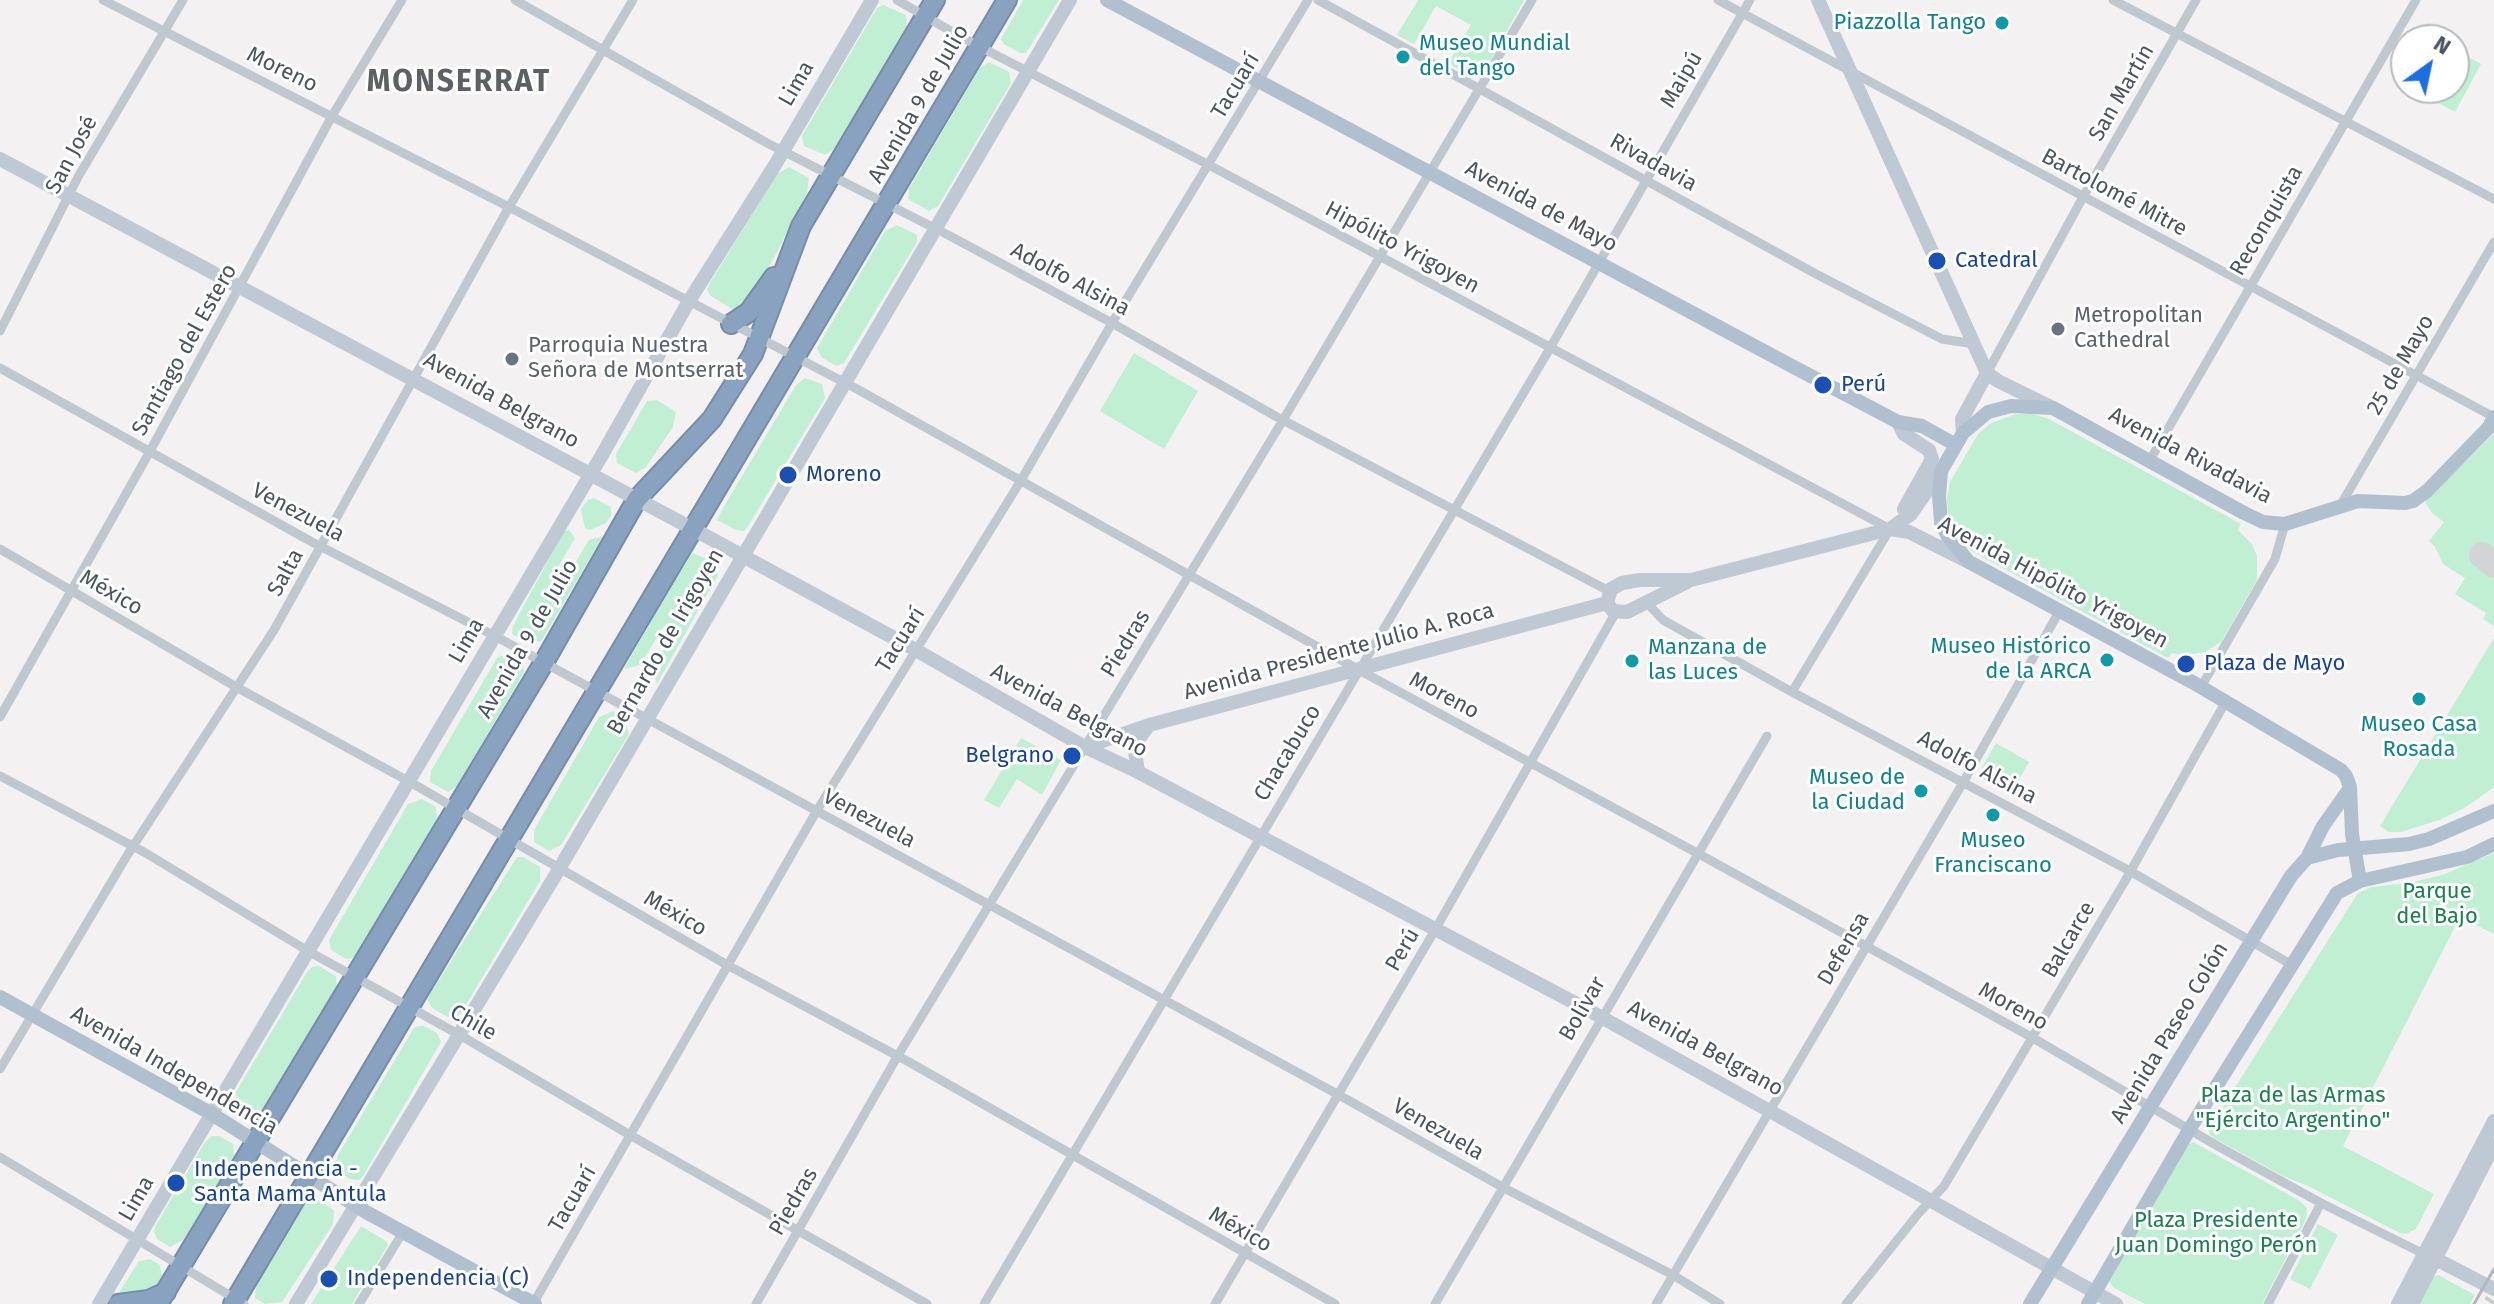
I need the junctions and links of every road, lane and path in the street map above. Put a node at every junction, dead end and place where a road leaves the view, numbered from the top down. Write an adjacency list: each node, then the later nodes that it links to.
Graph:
1 (103, 0): 23 (street, Moreno)
2 (183, 0): 23 (street, San José)
3 (402, 0): 31 (street, Santiago del Estero)
4 (515, 0): 26 (street, Adolfo Alsina)
5 (633, 0): 26 (street, Salta)
6 (872, 0): 33 (main road, Lima)
7 (897, 0): 22 (street, Hipólito Yrigoyen)
8 (935, 0): 22 (highway, Avenida 9 de Julio)
9 (1007, 0): 25 (highway, Avenida 9 de Julio)
10 (1070, 0): 27 (main road, Bernardo de Irigoyen)
11 (1107, 0): 29 (main road, Avenida de Mayo)
12 (1308, 0): 29 (street, Tacuarí)
13 (1318, 0): 30 (street, Rivadavia)
14 (1532, 0): 30 (street, Piedras)
15 (1718, 0): 21 (street, Bartolomé Mitre)
16 (1750, 0): 21 (street, Maipú)
17 (1818, 0): 28 (main road)
18 (2113, 0): 24 (street)
19 (2196, 0): 24 (street, San Martín)
20 (2416, 0): 32 (street, Reconquista)
21 (1742, 13): 28 (street, Bartolomé Mitre); 38 (street, Maipú)
22 (925, 17): 25 (street, Hipólito Yrigoyen); 37 (highway, Avenida 9 de Julio)
23 (163, 31): 31 (street, Moreno); 39 (street, San José)
24 (2177, 33): 32 (street); 40 (street, San Martín)
25 (980, 47): 27 (street, Hipólito Yrigoyen); 42 (highway, Avenida 9 de Julio)
26 (604, 48): 33 (street, Adolfo Alsina); 43 (street, Salta)
27 (1028, 70): 35 (street, Hipólito Yrigoyen); 44 (main road, Bernardo de Irigoyen)
28 (1850, 71): 40 (street, Bartolomé Mitre); 56 (main road)
29 (1261, 80): 35 (street, Tacuarí); 36 (main road, Avenida de Mayo)
30 (1480, 87): 36 (street, Piedras); 38 (street, Rivadavia)
31 (332, 116): 43 (street, Moreno); 49 (street, Santiago del Estero)
32 (2345, 121): 41 (street); 50 (street, Reconquista)
33 (784, 150): 37 (street, Adolfo Alsina); 51 (main road, Lima)
34 (0, 159): 39 (main road, Avenida Belgrano)
35 (1209, 165): 46 (street, Hipólito Yrigoyen); 52 (street, Tacuarí)
36 (1429, 172): 46 (street, Piedras); 48 (main road, Avenida de Mayo)
37 (831, 174): 42 (street, Adolfo Alsina); 47 (highway, Avenida 9 de Julio)
38 (1646, 179): 48 (street, Chacabuco); 56 (street, Rivadavia)
39 (69, 196): 49 (main road, Avenida Belgrano); 54 (street, San José)
40 (2083, 197): 50 (street, Bartolomé Mitre); 60 (street, San Martín)
41 (2494, 199)
42 (887, 204): 44 (street, Adolfo Alsina); 58 (highway, Avenida 9 de Julio)
43 (509, 207): 51 (street, Moreno); 62 (street, Salta)
44 (935, 229): 52 (street, Adolfo Alsina); 63 (main road, Bernardo de Irigoyen)
45 (2494, 242): 61 (street, 25 de Mayo)
46 (1380, 256): 57 (street, Hipólito Yrigoyen); 65 (street, Piedras)
47 (787, 258): 53 (highway); 55 (highway, Avenida 9 de Julio)
48 (1599, 262): 57 (street, Chacabuco); 67 (main road, Avenida de Mayo)
49 (241, 287): 62 (main road, Avenida Belgrano); 69 (street, Santiago del Estero)
50 (2250, 287): 61 (street, Bartolomé Mitre); 70 (street, Reconquista)
51 (689, 301): 53 (street, Moreno); 72 (main road, Lima)
52 (1112, 323): 65 (street, Adolfo Alsina); 73 (street, Tacuarí)
53 (731, 324): 55 (street, Moreno)
54 (0, 331)
55 (760, 340): 58 (street, Moreno); 74 (highway, Avenida 9 de Julio)
56 (1975, 344): 60 (main road)
57 (1550, 347): 76 (street, Chacabuco); 79 (street, Hipólito Yrigoyen)
58 (796, 358): 63 (street, Moreno); 78 (highway, Avenida 9 de Julio)
59 (0, 368): 69 (street, Venezuela)
60 (1987, 373): 64 (main road, Avenida Rivadavia); 68 (main road)
61 (2415, 375): 66 (street, Bartolomé Mitre); 75 (street, 25 de Mayo)
62 (414, 378): 72 (main road, Avenida Belgrano); 80 (street, Salta)
63 (844, 384): 73 (street, Moreno); 82 (main road, Bernardo de Irigoyen)
64 (2053, 408): 68 (main road); 70 (main road, Avenida Rivadavia)
65 (1283, 420): 76 (street, Adolfo Alsina); 84 (street, Piedras)
66 (2493, 421): 75 (main road, Avenida Rivadavia)
67 (1898, 422): 68 (main road, Avenida de Mayo); 79 (main road)
68 (1960, 439): 71 (main road)
69 (149, 453): 80 (street, Venezuela); 87 (street, Santiago del Estero)
70 (2150, 460): 77 (main road, Avenida Rivadavia)
71 (1941, 471): 79 (main road); 83 (main road)
72 (590, 474): 74 (main road, Avenida Belgrano); 91 (main road, Lima)
73 (1020, 482): 84 (street, Moreno); 92 (street, Tacuarí)
74 (637, 499): 78 (main road, Avenida Belgrano); 93 (highway, Avenida 9 de Julio)
75 (2340, 506): 77 (main road, Avenida Rivadavia)
76 (1454, 511): 88 (street, Adolfo Alsina); 94 (street, Chacabuco)
77 (2285, 524): 95 (street)
78 (693, 529): 82 (main road, Avenida Belgrano); 97 (highway, Avenida 9 de Julio)
79 (1890, 529): 83 (main road, Avenida Hipólito Yrigoyen); 86 (main road, Avenida Presidente Julio A. Roca); 98 (street)
80 (321, 547): 91 (street, Venezuela); 96 (street, Salta)
81 (0, 549): 87 (street, México)
82 (742, 555): 92 (main road, Avenida Belgrano); 101 (main road, Bernardo de Irigoyen)
83 (1969, 562): 90 (main road, Avenida Hipólito Yrigoyen)
84 (1189, 574): 94 (street, Moreno); 104 (street, Piedras)
85 (1640, 580): 86 (main road, Avenida Presidente Julio A. Roca); 88 (main road, Avenida Presidente Julio A. Roca); 89 (main road)
86 (1691, 580): 89 (main road, Avenida Presidente Julio A. Roca)
87 (72, 591): 96 (street, México); 100 (street, Santiago del Estero)
88 (1611, 602): 89 (main road, Avenida Presidente Julio A. Roca); 94 (main road, Avenida Presidente Julio A. Roca); 105 (street, Perú)
89 (1647, 603): 98 (street, Adolfo Alsina)
90 (2060, 610): 95 (main road, Avenida Hipólito Yrigoyen); 108 (street, Defensa)
91 (495, 636): 93 (street, Venezuela); 109 (main road, Lima)
92 (916, 651): 104 (main road, Avenida Belgrano); 113 (street, Tacuarí)
93 (543, 664): 97 (street, Venezuela); 111 (highway, Avenida 9 de Julio)
94 (1359, 670): 102 (main road, Avenida Presidente Julio A. Roca); 105 (street, Moreno); 114 (street, Chacabuco)
95 (2201, 687): 99 (main road, Avenida Hipólito Yrigoyen)
96 (238, 688): 109 (street, México); 117 (street, Salta)
97 (597, 692): 101 (street, Venezuela); 115 (highway, Avenida 9 de Julio)
98 (1792, 692): 108 (street, Adolfo Alsina)
99 (2226, 701): 110 (main road, Avenida Hipólito Yrigoyen); 122 (street, Balcarce)
100 (0, 717)
101 (647, 719): 113 (street, Venezuela); 121 (main road, Bernardo de Irigoyen)
102 (1149, 725): 104 (main road, Avenida Presidente Julio A. Roca); 106 (main road)
103 (1767, 736): 119 (street, Bolívar)
104 (1085, 747): 106 (main road, Avenida Belgrano); 124 (street, Piedras)
105 (1532, 763): 119 (street, Moreno); 125 (street, Perú)
106 (1138, 772): 114 (main road, Avenida Belgrano)
107 (0, 776): 117 (street, Chile)
108 (1964, 781): 122 (street, Adolfo Alsina); 127 (street, Defensa)
109 (410, 782): 111 (street, México); 128 (main road, Lima)
110 (2350, 787): 118 (main road); 120 (main road, Avenida Paseo Colón)
111 (455, 809): 115 (street, México); 131 (highway, Avenida 9 de Julio)
112 (2494, 811): 118 (main road)
113 (816, 812): 124 (street, Venezuela); 130 (street, Tacuarí)
114 (1260, 838): 125 (main road, Avenida Belgrano); 133 (street, Chacabuco)
115 (510, 840): 121 (street, México); 134 (highway, Avenida 9 de Julio)
116 (2494, 844): 123 (main road)
117 (135, 846): 128 (street, Chile); 135 (street, Salta)
118 (2354, 847): 120 (main road); 123 (main road)
119 (1699, 854): 127 (street, Moreno); 136 (street, Bolívar)
120 (2307, 858): 126 (main road, Avenida Paseo Colón)
121 (559, 868): 130 (street, México); 137 (main road, Bernardo de Irigoyen)
122 (2130, 871): 126 (street, Adolfo Alsina); 138 (street, Balcarce)
123 (2360, 881): 129 (main road)
124 (989, 904): 133 (street, Venezuela); 139 (street, Piedras)
125 (1435, 930): 136 (main road, Avenida Belgrano); 141 (street, Perú)
126 (2252, 940): 129 (street, Adolfo Alsina); 142 (main road, Avenida Paseo Colón)
127 (1865, 946): 138 (street, Moreno); 143 (street, Defensa)
128 (308, 951): 131 (street, Chile); 144 (main road, Lima)
129 (2292, 965): 146 (main road)
130 (729, 966): 139 (street, México); 147 (street, Tacuarí)
131 (357, 977): 134 (street, Chile); 148 (highway, Avenida 9 de Julio)
132 (0, 997): 135 (main road, Avenida Independencia)
133 (1164, 1000): 141 (street, Venezuela); 150 (street, Chacabuco)
134 (409, 1007): 137 (street, Chile); 152 (highway, Avenida 9 de Julio)
135 (33, 1016): 140 (street, Salta); 144 (main road, Avenida Independencia)
136 (1603, 1018): 143 (main road, Avenida Belgrano); 153 (street, Bolívar)
137 (458, 1034): 147 (street, Chile); 156 (main road, Bernardo de Irigoyen)
138 (2033, 1038): 142 (street, Moreno); 154 (street, Balcarce)
139 (897, 1057): 150 (street, México); 157 (street, Piedras)
140 (0, 1069)
141 (1339, 1095): 153 (street, Venezuela); 160 (street, Perú)
142 (2150, 1106): 146 (street, Moreno); 163 (main road, Avenida Paseo Colón)
143 (1770, 1110): 154 (main road, Avenida Belgrano); 164 (street, Defensa)
144 (212, 1114): 148 (main road, Avenida Independencia); 159 (main road, Lima)
145 (2494, 1121): 161 (main road)
146 (2189, 1130): 155 (street, Moreno); 167 (main road)
147 (630, 1135): 157 (street, Chile); 173 (street, Tacuarí)
148 (257, 1143): 152 (main road, Avenida Independencia); 162 (highway, Avenida 9 de Julio)
149 (2494, 1145): 161 (main road)
150 (1073, 1155): 160 (street, México); 176 (street, Chacabuco)
151 (0, 1157): 159 (street)
152 (309, 1175): 156 (main road, Avenida Independencia); 168 (highway, Avenida 9 de Julio)
153 (1504, 1188): 164 (street, Venezuela); 179 (street, Bolívar)
154 (1932, 1199): 163 (main road, Avenida Belgrano); 182 (street, Balcarce)
155 (2321, 1203): 161 (street, Moreno); 185 (street)
156 (356, 1206): 158 (main road, Avenida Independencia); 171 (main road, Bernardo de Irigoyen)
157 (798, 1231): 174 (street, Piedras); 175 (street, Chile)
158 (403, 1232): 172 (street); 173 (main road, Avenida Independencia)
159 (138, 1241): 162 (street); 169 (main road, Lima)
160 (1246, 1254): 177 (street, Perú); 178 (street, México)
161 (2430, 1256): 165 (main road); 186 (main road); 187 (main road)
162 (182, 1267): 166 (highway, Avenida 9 de Julio); 168 (street)
163 (2052, 1269): 167 (main road, Avenida Belgrano); 183 (main road, Avenida Paseo Colón)
164 (1673, 1275): 180 (street, Defensa); 181 (street, Venezuela)
165 (2494, 1289)
166 (162, 1298): 170 (highway)
167 (2092, 1298): 184 (main road, Avenida Belgrano)
168 (238, 1302)
169 (99, 1304)
170 (118, 1304)
171 (296, 1304)
172 (359, 1304)
173 (534, 1304)
174 (756, 1304)
175 (927, 1304)
176 (984, 1304)
177 (1215, 1304)
178 (1335, 1304)
179 (1435, 1304)
180 (1656, 1304)
181 (1720, 1304)
182 (1846, 1304)
183 (2030, 1304)
184 (2116, 1304)
185 (2268, 1304)
186 (2398, 1304)
187 (2412, 1304)

